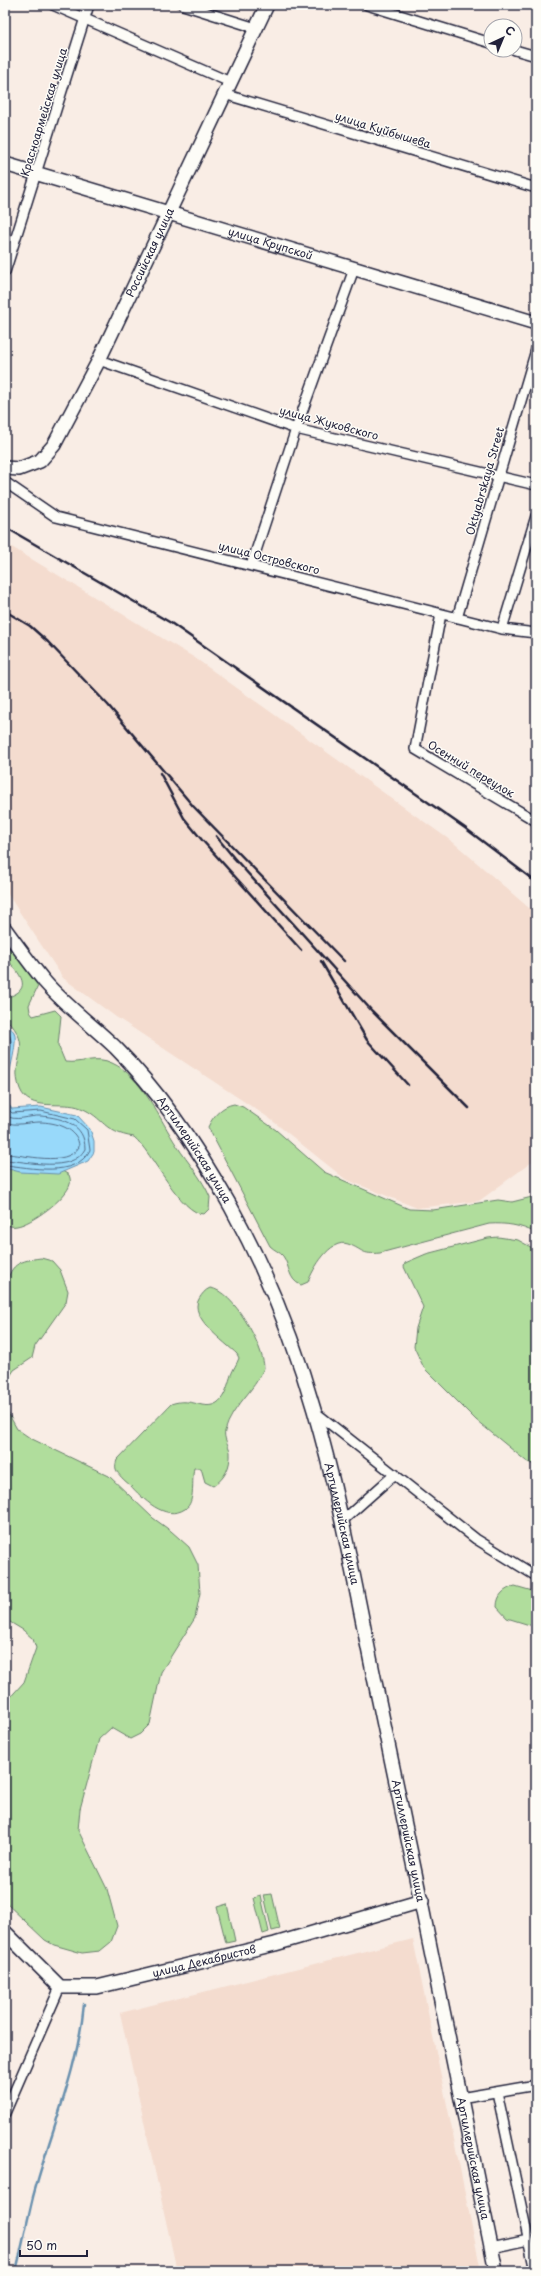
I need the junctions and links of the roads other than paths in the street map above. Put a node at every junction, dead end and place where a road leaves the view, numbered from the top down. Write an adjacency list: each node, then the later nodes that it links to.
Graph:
1 (53, 5): 6 (street)
2 (89, 5): 6 (street, Красноармейская улица)
3 (183, 5): 7 (street)
4 (267, 5): 7 (main road, Российская улица)
5 (367, 5): 8 (street)
6 (85, 20): 11 (street); 14 (street, Красноармейская улица)
7 (256, 28): 11 (main road, Российская улица)
8 (483, 41)
9 (523, 52): 10 (street)
10 (536, 56)
11 (230, 82): 12 (main road, Российская улица)
12 (224, 94): 15 (street, улица Куйбышева); 16 (main road, Российская улица)
13 (5, 164): 14 (main road, улица Крупской)
14 (38, 173): 16 (main road, улица Крупской); 18 (street, Красноармейская улица)
15 (536, 188)
16 (167, 213): 17 (main road, улица Крупской); 21 (main road, Российская улица)
17 (354, 269): 19 (main road, улица Крупской); 22 (street)
18 (5, 272)
19 (536, 323)
20 (536, 350): 24 (street, Oktyabrskaya Street)
21 (99, 360): 22 (street, улица Жуковского); 23 (main road, Российская улица)
22 (296, 429): 24 (street, улица Жуковского); 28 (street)
23 (5, 468)
24 (498, 476): 26 (street, улица Жуковского); 30 (street, Oktyabrskaya Street)
25 (5, 482): 28 (street, улица Островского)
26 (536, 485)
27 (536, 516): 31 (street)
28 (250, 566): 29 (street, улица Островского)
29 (441, 614): 30 (street, улица Островского); 33 (street, Осенний переулок)
30 (457, 618): 31 (street, улица Островского)
31 (502, 629): 32 (street, улица Островского)
32 (536, 633)
33 (536, 821)
34 (5, 930): 35 (main road, Артиллерийская улица)
35 (315, 1412): 36 (street); 37 (main road, Артиллерийская улица)
36 (395, 1474): 37 (street); 38 (street)
37 (341, 1522): 39 (main road, Артиллерийская улица)
38 (536, 1576)
39 (422, 1901): 41 (main road, улица Декабристов); 44 (main road, Артиллерийская улица)
40 (5, 1932): 41 (main road)
41 (60, 1987): 45 (street)
42 (536, 2085): 43 (street)
43 (497, 2092): 44 (street); 46 (street)
44 (460, 2098): 47 (main road, Артиллерийская улица)
45 (5, 2112)
46 (528, 2240): 47 (street); 49 (street)
47 (491, 2248): 48 (main road, Артиллерийская улица)
48 (496, 2271)
49 (535, 2271)

